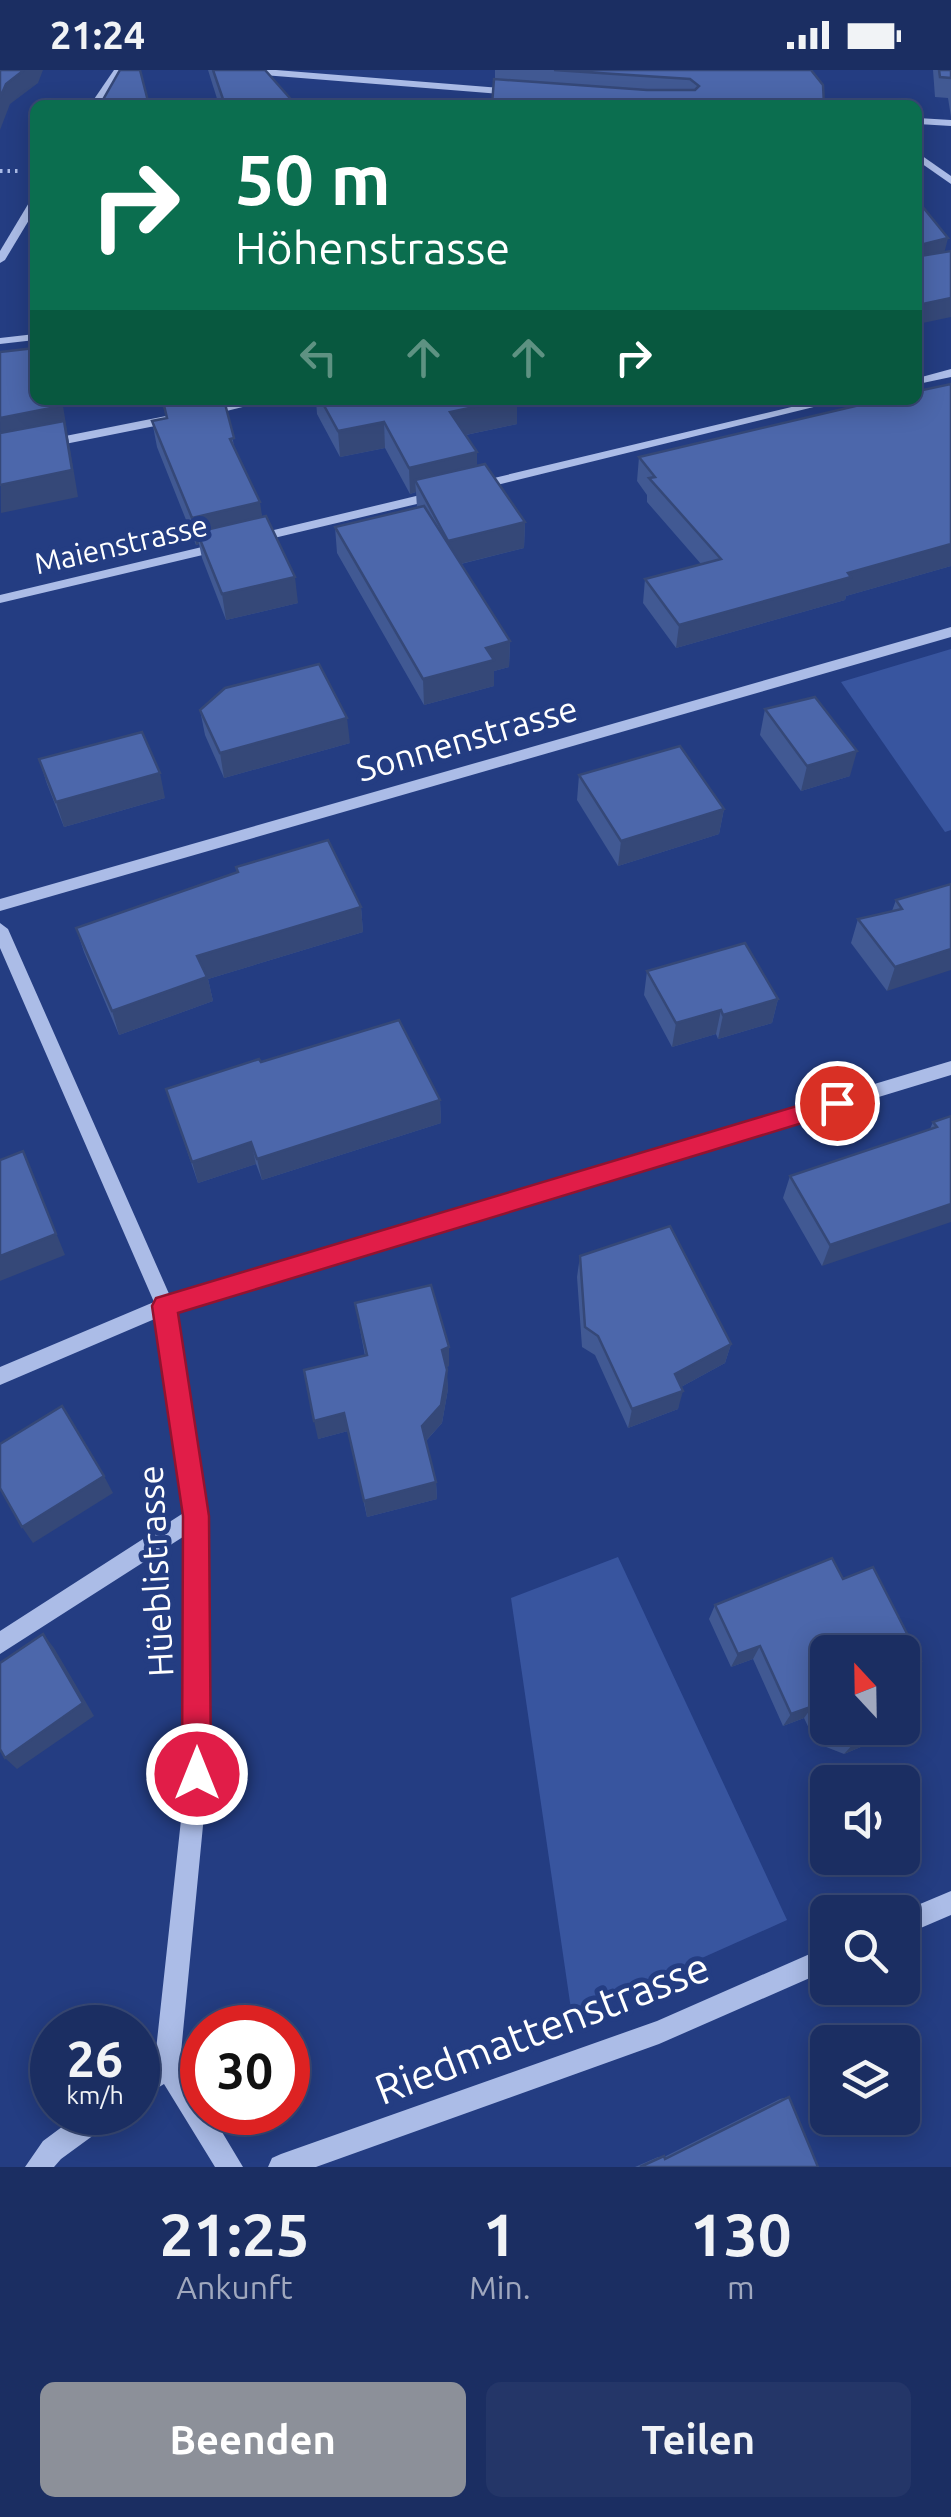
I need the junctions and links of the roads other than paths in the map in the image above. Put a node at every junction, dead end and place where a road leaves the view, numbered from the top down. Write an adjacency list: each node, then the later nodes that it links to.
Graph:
1 (119, 70): 4 (street)
2 (240, 70): 3 (street)
3 (533, 94)
4 (98, 100)
5 (922, 121): 6 (street)
6 (951, 123)
7 (922, 160): 8 (street)
8 (951, 181)
9 (30, 209): 10 (street)
10 (0, 260)
11 (30, 338): 12 (street)
12 (0, 341)
13 (951, 373): 14 (street)
14 (922, 380)
15 (240, 405): 17 (street)
16 (815, 405): 18 (street)
17 (0, 453)
18 (467, 488)
19 (447, 493): 20 (street, Maienstrasse)
20 (0, 600)
21 (951, 632): 22 (street, Sonnenstrasse)
22 (0, 905)
23 (0, 929): 25 (street, Hüeblistrasse)
24 (951, 1068): 25 (street)
25 (165, 1306): 26 (street); 27 (street, Hüeblistrasse)
26 (0, 1376)
27 (196, 1516): 28 (street); 32 (street, Hüeblistrasse)
28 (0, 1642)
29 (951, 1903): 30 (street)
30 (920, 1916)
31 (810, 1966): 37 (street, Riedmattenstrasse)
32 (167, 2066): 33 (street); 36 (street)
33 (160, 2071)
34 (73, 2135): 35 (street)
35 (38, 2167)
36 (230, 2167)
37 (282, 2167)

